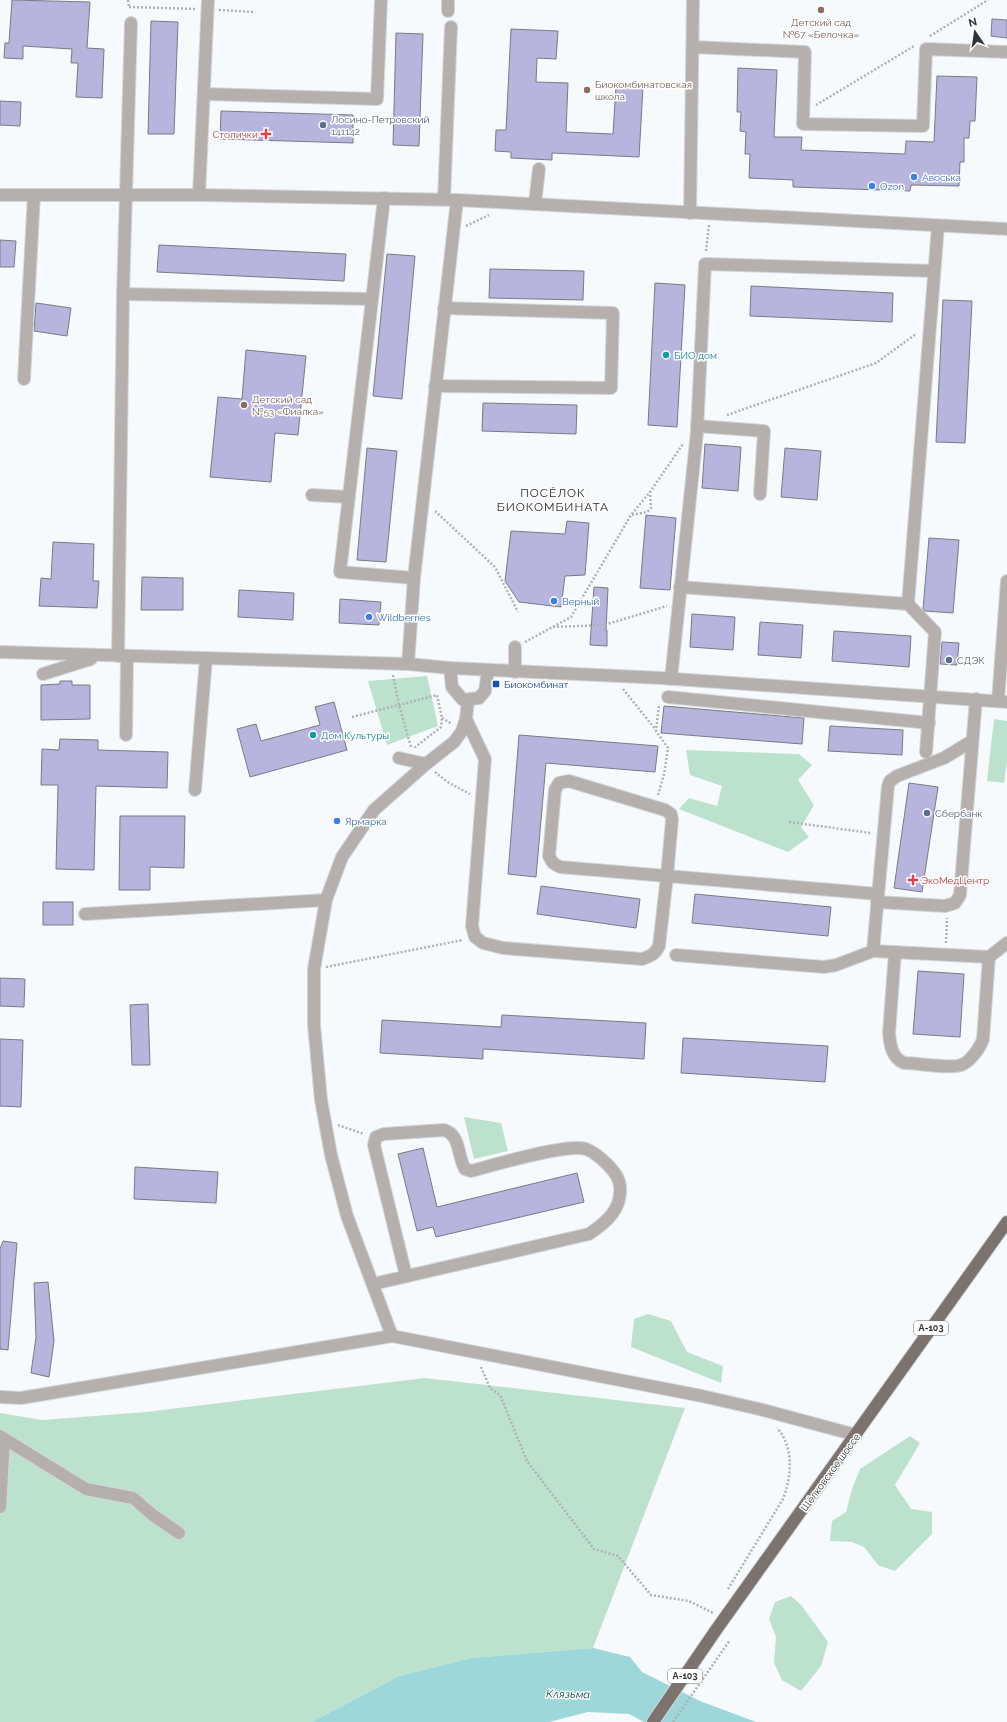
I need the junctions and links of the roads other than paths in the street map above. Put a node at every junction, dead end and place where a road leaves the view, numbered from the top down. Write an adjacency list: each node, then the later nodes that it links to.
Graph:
1 (381, 0): 8 (street)
2 (693, 0): 6 (street)
3 (208, 5): 8 (street)
4 (131, 23): 12 (street)
5 (450, 27): 15 (street)
6 (693, 47): 7 (street); 18 (street)
7 (1007, 52)
8 (205, 94): 13 (street)
9 (539, 169): 17 (street)
10 (0, 195): 11 (street)
11 (34, 195): 12 (street); 25 (street)
12 (125, 195): 13 (street); 22 (street)
13 (199, 195): 14 (street)
14 (384, 198): 15 (street); 23 (street)
15 (444, 199): 16 (street)
16 (457, 200): 17 (street); 24 (street)
17 (535, 203): 18 (street)
18 (690, 213): 19 (street)
19 (938, 226): 20 (street); 21 (street)
20 (1007, 230)
21 (934, 271): 27 (street); 34 (street)
22 (123, 294): 23 (street); 38 (street)
23 (372, 299): 30 (street)
24 (444, 308): 26 (street); 26 (street)
25 (24, 379)
26 (435, 386): 31 (street)
27 (697, 429): 28 (street); 33 (street)
28 (760, 494)
29 (312, 495): 30 (street)
30 (349, 497): 31 (street)
31 (414, 578): 40 (street)
32 (1007, 581): 50 (street)
33 (680, 587): 34 (street); 45 (street)
34 (908, 604): 46 (street)
35 (515, 647): 43 (street)
36 (0, 652): 37 (street)
37 (100, 656): 38 (street); 44 (street)
38 (122, 656): 39 (street); 53 (street)
39 (206, 659): 40 (street); 58 (street)
40 (408, 664): 41 (street)
41 (450, 668): 42 (street); 48 (street)
42 (488, 670): 43 (street); 48 (street)
43 (515, 672): 45 (street)
44 (43, 674)
45 (672, 679): 46 (street)
46 (931, 696): 47 (street); 52 (street)
47 (976, 699): 50 (street); 54 (street)
48 (468, 700): 51 (street)
49 (664, 700): 52 (street)
50 (1003, 701)
51 (466, 719): 57 (street); 59 (street)
52 (928, 723): 55 (street)
53 (126, 735)
54 (972, 741): 60 (street); 60 (street)
55 (926, 752)
56 (399, 758): 57 (street)
57 (426, 764): 61 (street)
58 (195, 790)
59 (667, 876): 59 (street); 60 (street)
60 (878, 898): 64 (street)
61 (326, 900): 62 (street); 70 (street)
62 (85, 914)
63 (1007, 944): 67 (street)
64 (873, 951): 65 (street); 66 (street)
65 (894, 952): 67 (street); 67 (street)
66 (676, 956)
67 (989, 957)
68 (1007, 1222): 73 (main road, Щёлковское шоссе / А-103)
69 (406, 1276): 69 (street); 70 (street)
70 (373, 1284): 71 (street)
71 (392, 1336): 72 (street); 73 (street)
72 (0, 1396)
73 (856, 1435): 77 (main road, Щёлковское шоссе / А-103)
74 (2, 1437): 75 (street); 76 (street)
75 (0, 1507)
76 (179, 1533)
77 (653, 1722)

